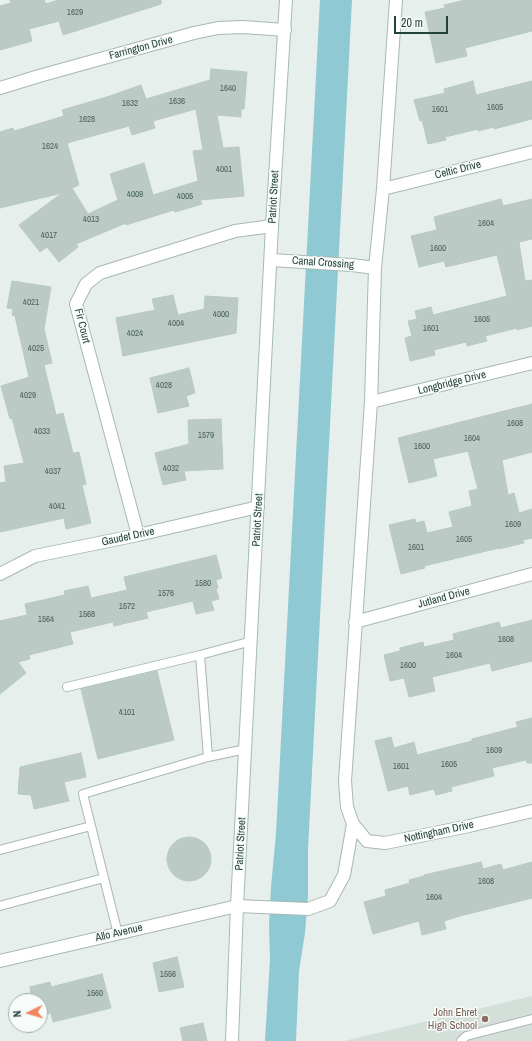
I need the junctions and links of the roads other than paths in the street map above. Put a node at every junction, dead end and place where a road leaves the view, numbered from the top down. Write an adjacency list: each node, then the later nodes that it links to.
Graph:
1 (286, 0): 3 (street, Patriot Street)
2 (396, 0): 6 (street)
3 (285, 30): 4 (street, Farrington Drive); 7 (street, Patriot Street)
4 (0, 88)
5 (532, 152): 6 (street, Celtic Drive)
6 (383, 189): 9 (street)
7 (272, 226): 8 (street, Patriot Street); 13 (street, Fir Court)
8 (271, 260): 9 (street, Canal Crossing); 12 (street, Patriot Street)
9 (375, 268): 11 (street)
10 (532, 363): 11 (street, Longbridge Drive)
11 (371, 402): 16 (street)
12 (258, 507): 13 (street, Gaudet Drive); 17 (street, Patriot Street)
13 (138, 535): 14 (street, Gaudet Drive)
14 (0, 574)
15 (532, 574): 16 (street, Jutland Drive)
16 (355, 622): 23 (street)
17 (252, 641): 18 (lane); 20 (street, Patriot Street)
18 (200, 655): 19 (lane); 21 (lane)
19 (67, 687)
20 (246, 749): 21 (lane); 28 (street, Patriot Street)
21 (208, 757): 24 (lane)
22 (532, 811): 23 (street, Nottingham Drive)
23 (353, 824): 28 (street, Allo Avenue)
24 (91, 826): 25 (lane); 26 (lane)
25 (0, 850)
26 (104, 878): 27 (lane); 29 (lane)
27 (0, 906)
28 (238, 906): 29 (street, Allo Avenue); 32 (street, Patriot Street)
29 (118, 934): 30 (street, Allo Avenue)
30 (0, 961)
31 (532, 1019): 33 (lane)
32 (232, 1041)
33 (461, 1041)

